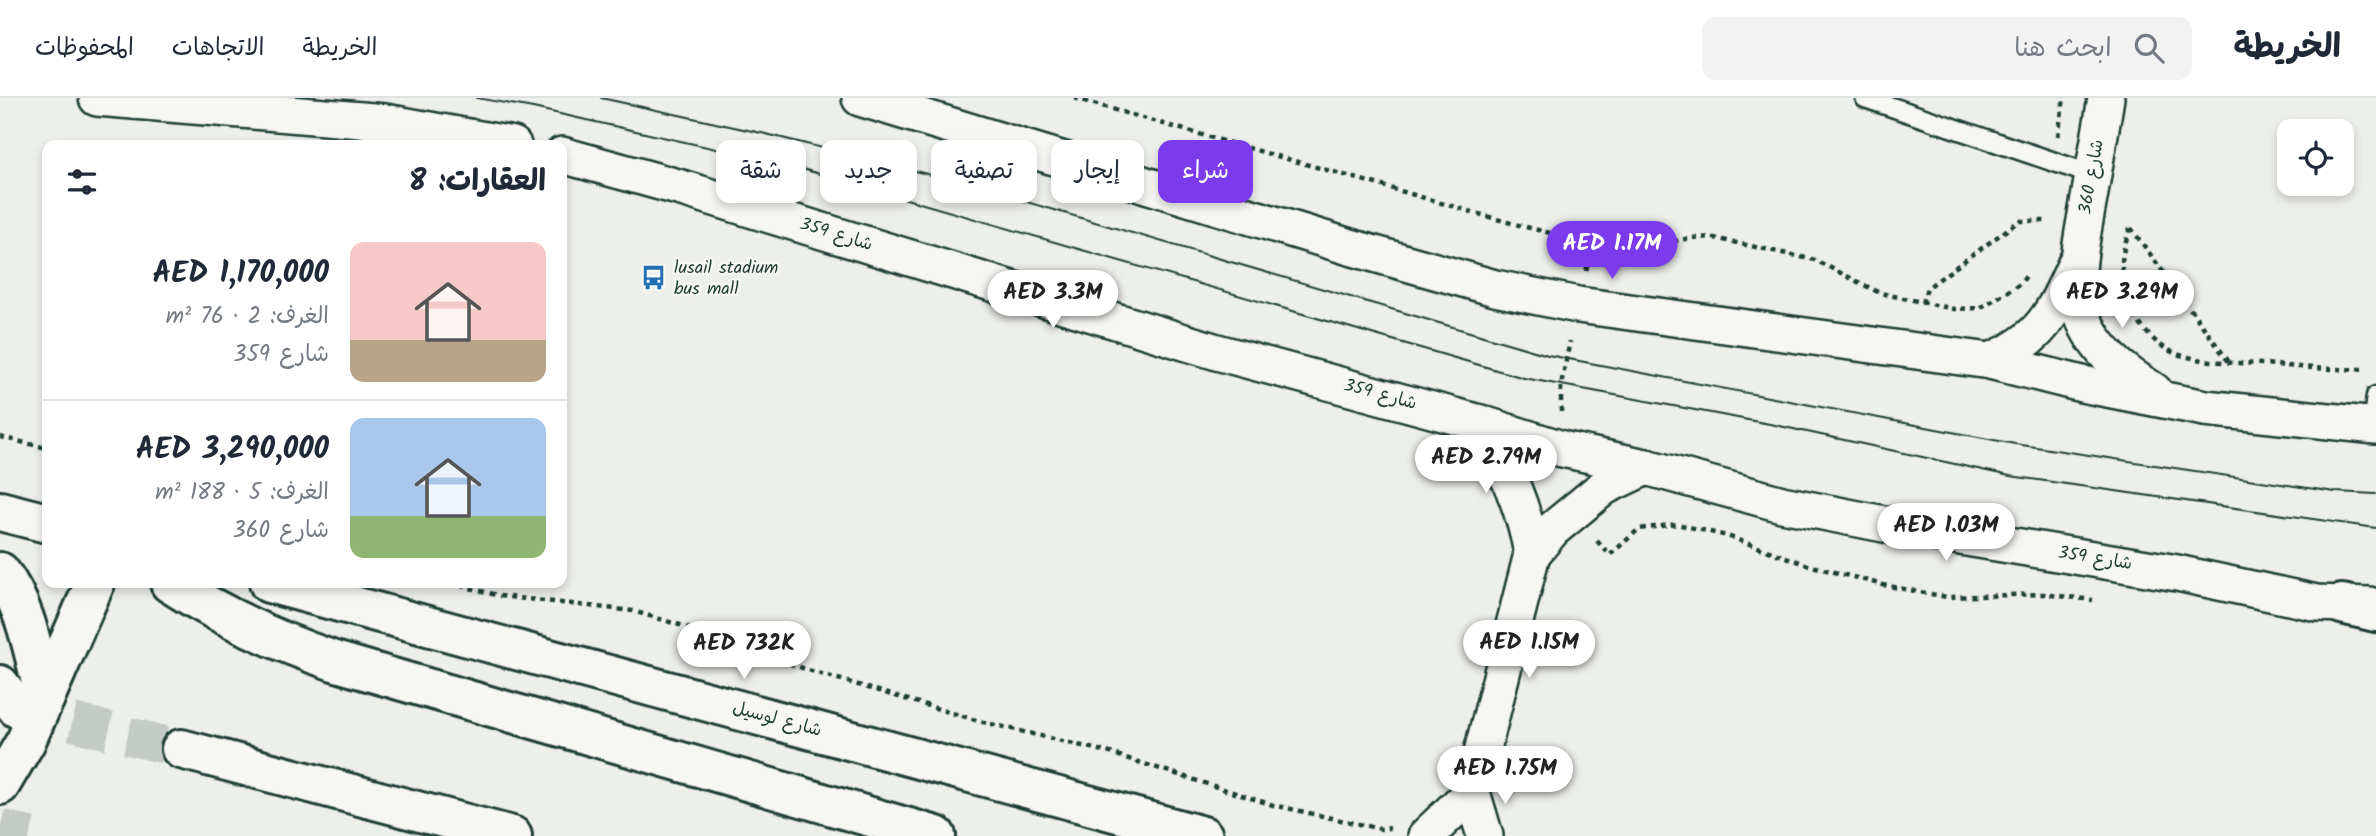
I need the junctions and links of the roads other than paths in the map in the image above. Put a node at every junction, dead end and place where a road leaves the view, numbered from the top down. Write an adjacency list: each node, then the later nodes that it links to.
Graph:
1 (97, 98): 5 (street)
2 (860, 98): 10 (street)
3 (1866, 98): 8 (lane)
4 (2106, 98): 8 (street, شارع 360)
5 (376, 134): 6 (street)
6 (451, 140)
7 (567, 156): 13 (street, شارع 359)
8 (2093, 175): 9 (street, شارع 360)
9 (2079, 257): 10 (street, شارع 360); 11 (street, شارع 360)
10 (1990, 361): 11 (street)
11 (2168, 401): 12 (street)
12 (2375, 416)
13 (1480, 423): 14 (street, شارع 359); 17 (street)
14 (1646, 467): 17 (street); 22 (street, شارع 359)
15 (0, 511): 16 (main road)
16 (42, 522)
17 (1532, 554): 26 (street)
18 (0, 572): 23 (main road)
19 (92, 588): 23 (main road)
20 (178, 588): 29 (main road)
21 (287, 588): 30 (main road, شارع لوسيل)
22 (2367, 603)
23 (16, 699): 25 (main road)
24 (181, 749): 28 (main road)
25 (0, 785)
26 (1472, 792): 27 (street); 31 (street)
27 (1411, 832)
28 (512, 836)
29 (936, 836)
30 (1203, 836)
31 (1485, 836)

